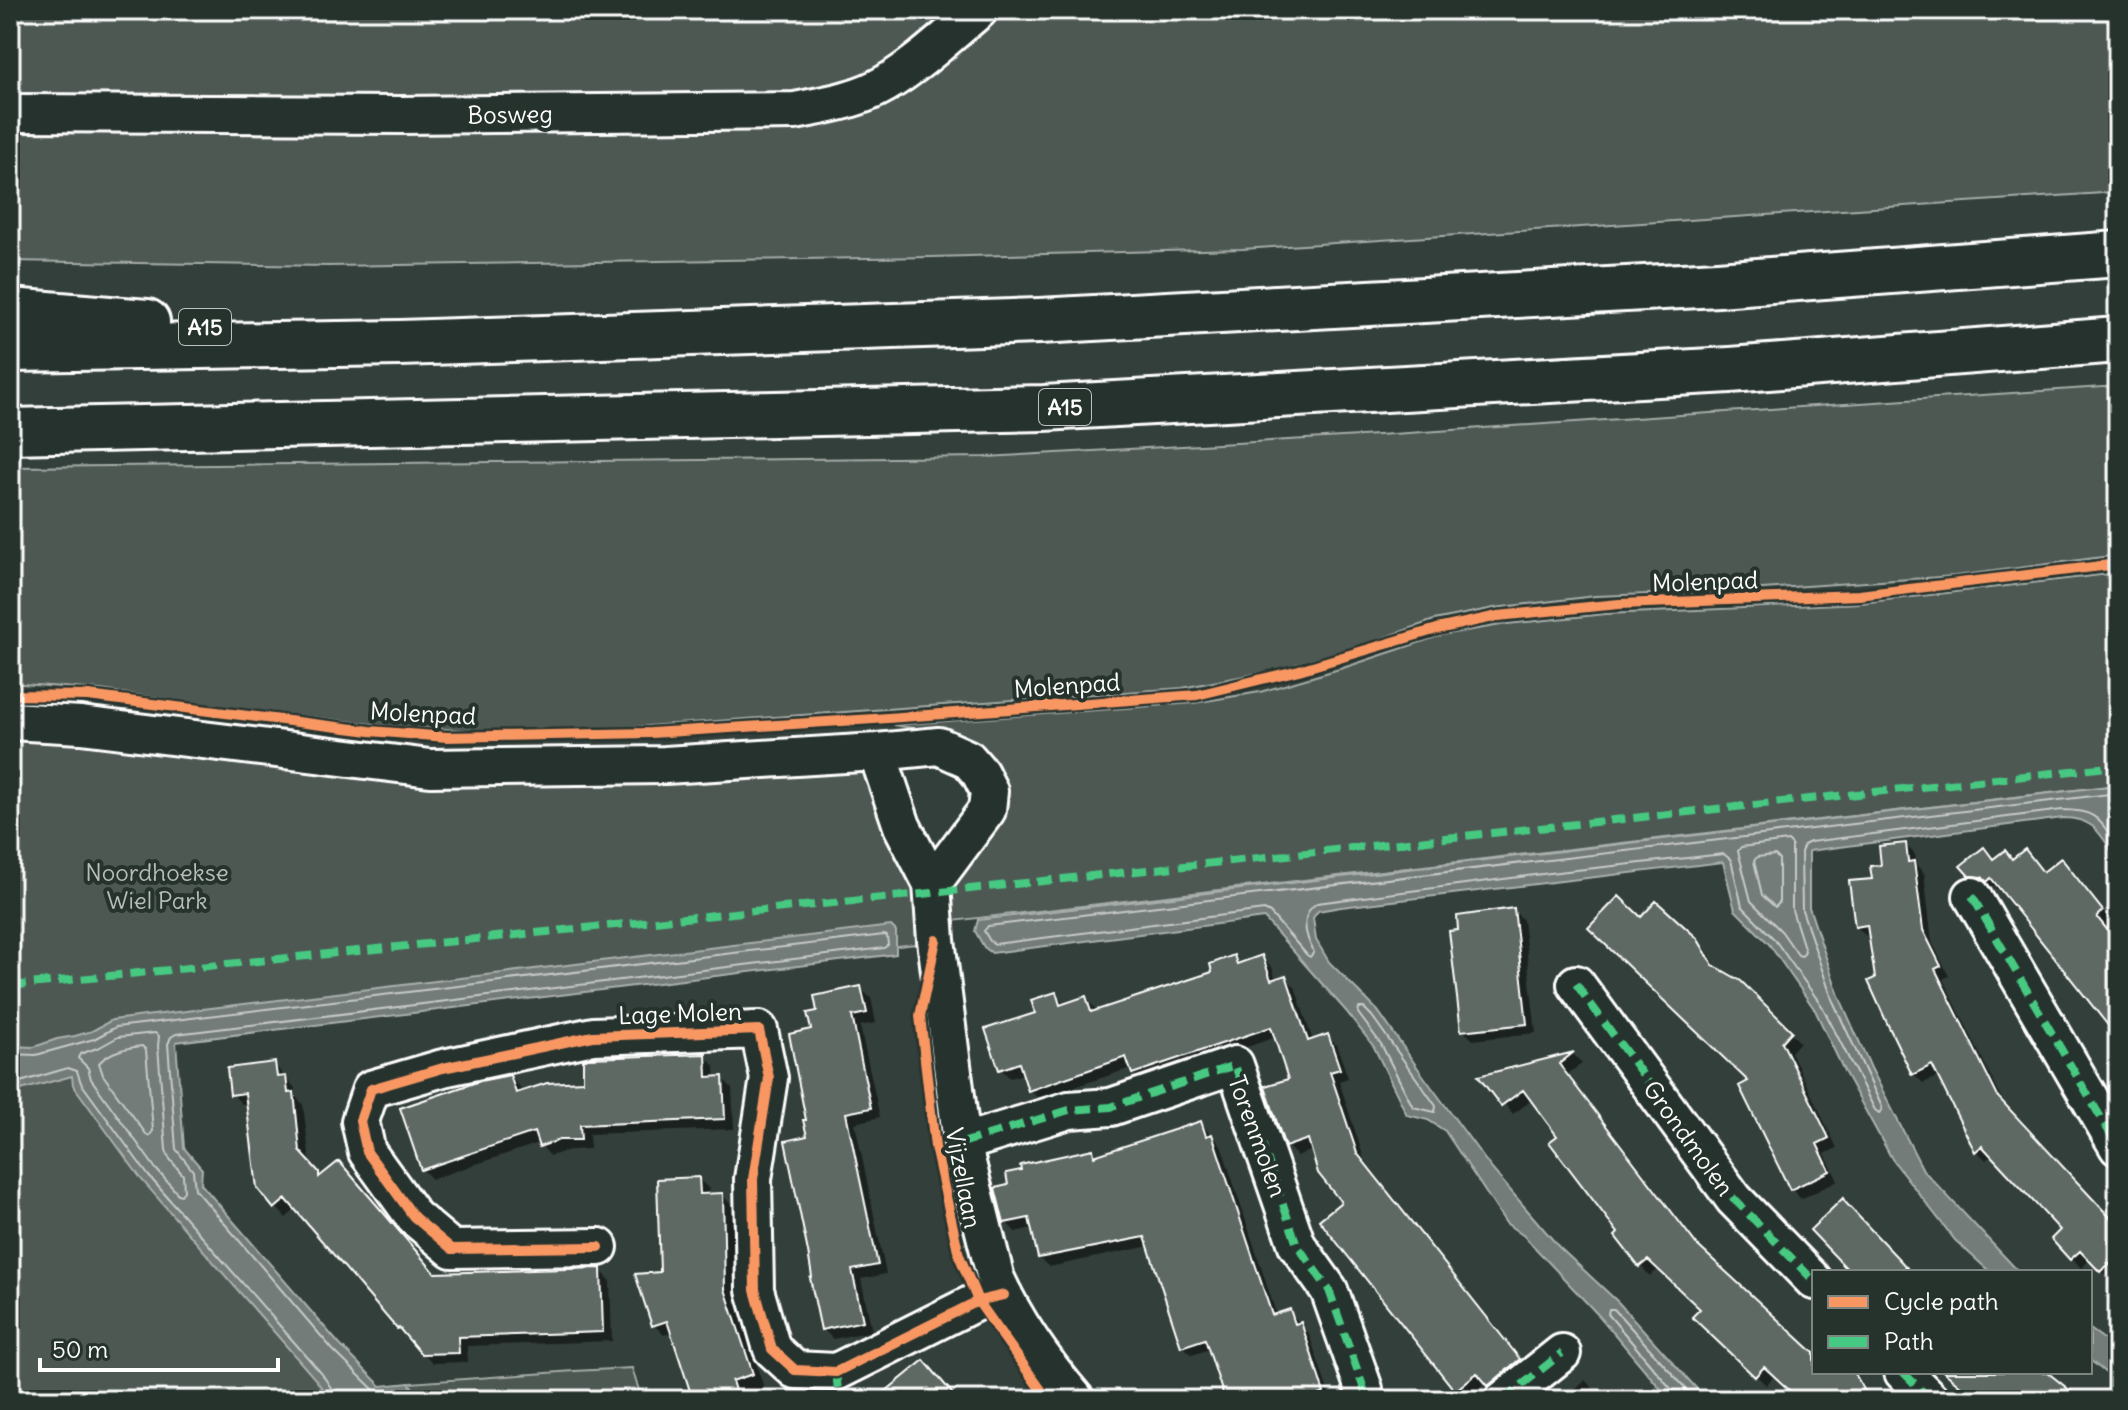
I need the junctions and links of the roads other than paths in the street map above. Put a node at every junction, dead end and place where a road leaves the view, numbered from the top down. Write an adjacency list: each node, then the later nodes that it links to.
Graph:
1 (979, 10): 2 (street, Bosweg)
2 (10, 113)
3 (2118, 254): 6 (highway, A15)
4 (10, 311): 6 (highway, A15)
5 (2118, 340): 8 (highway, A15)
6 (400, 343): 7 (highway, A15)
7 (10, 349)
8 (10, 431)
9 (10, 721): 10 (street)
10 (877, 752): 11 (street, Vijzellaan); 11 (street)
11 (932, 884): 14 (street, Vijzellaan)
12 (1972, 896): 15 (street)
13 (1576, 984): 17 (street, Grondmolen)
14 (962, 1143): 18 (street, Vijzellaan); 23 (street, Torenmolen)
15 (2118, 1147)
16 (599, 1247): 21 (street, Lage Molen)
17 (1812, 1279)
18 (1004, 1295): 21 (street, Lage Molen); 22 (street, Vijzellaan)
19 (1562, 1353): 24 (street)
20 (1905, 1374): 25 (street)
21 (837, 1386)
22 (1076, 1400)
23 (1363, 1400)
24 (1503, 1400)
25 (1931, 1400)

